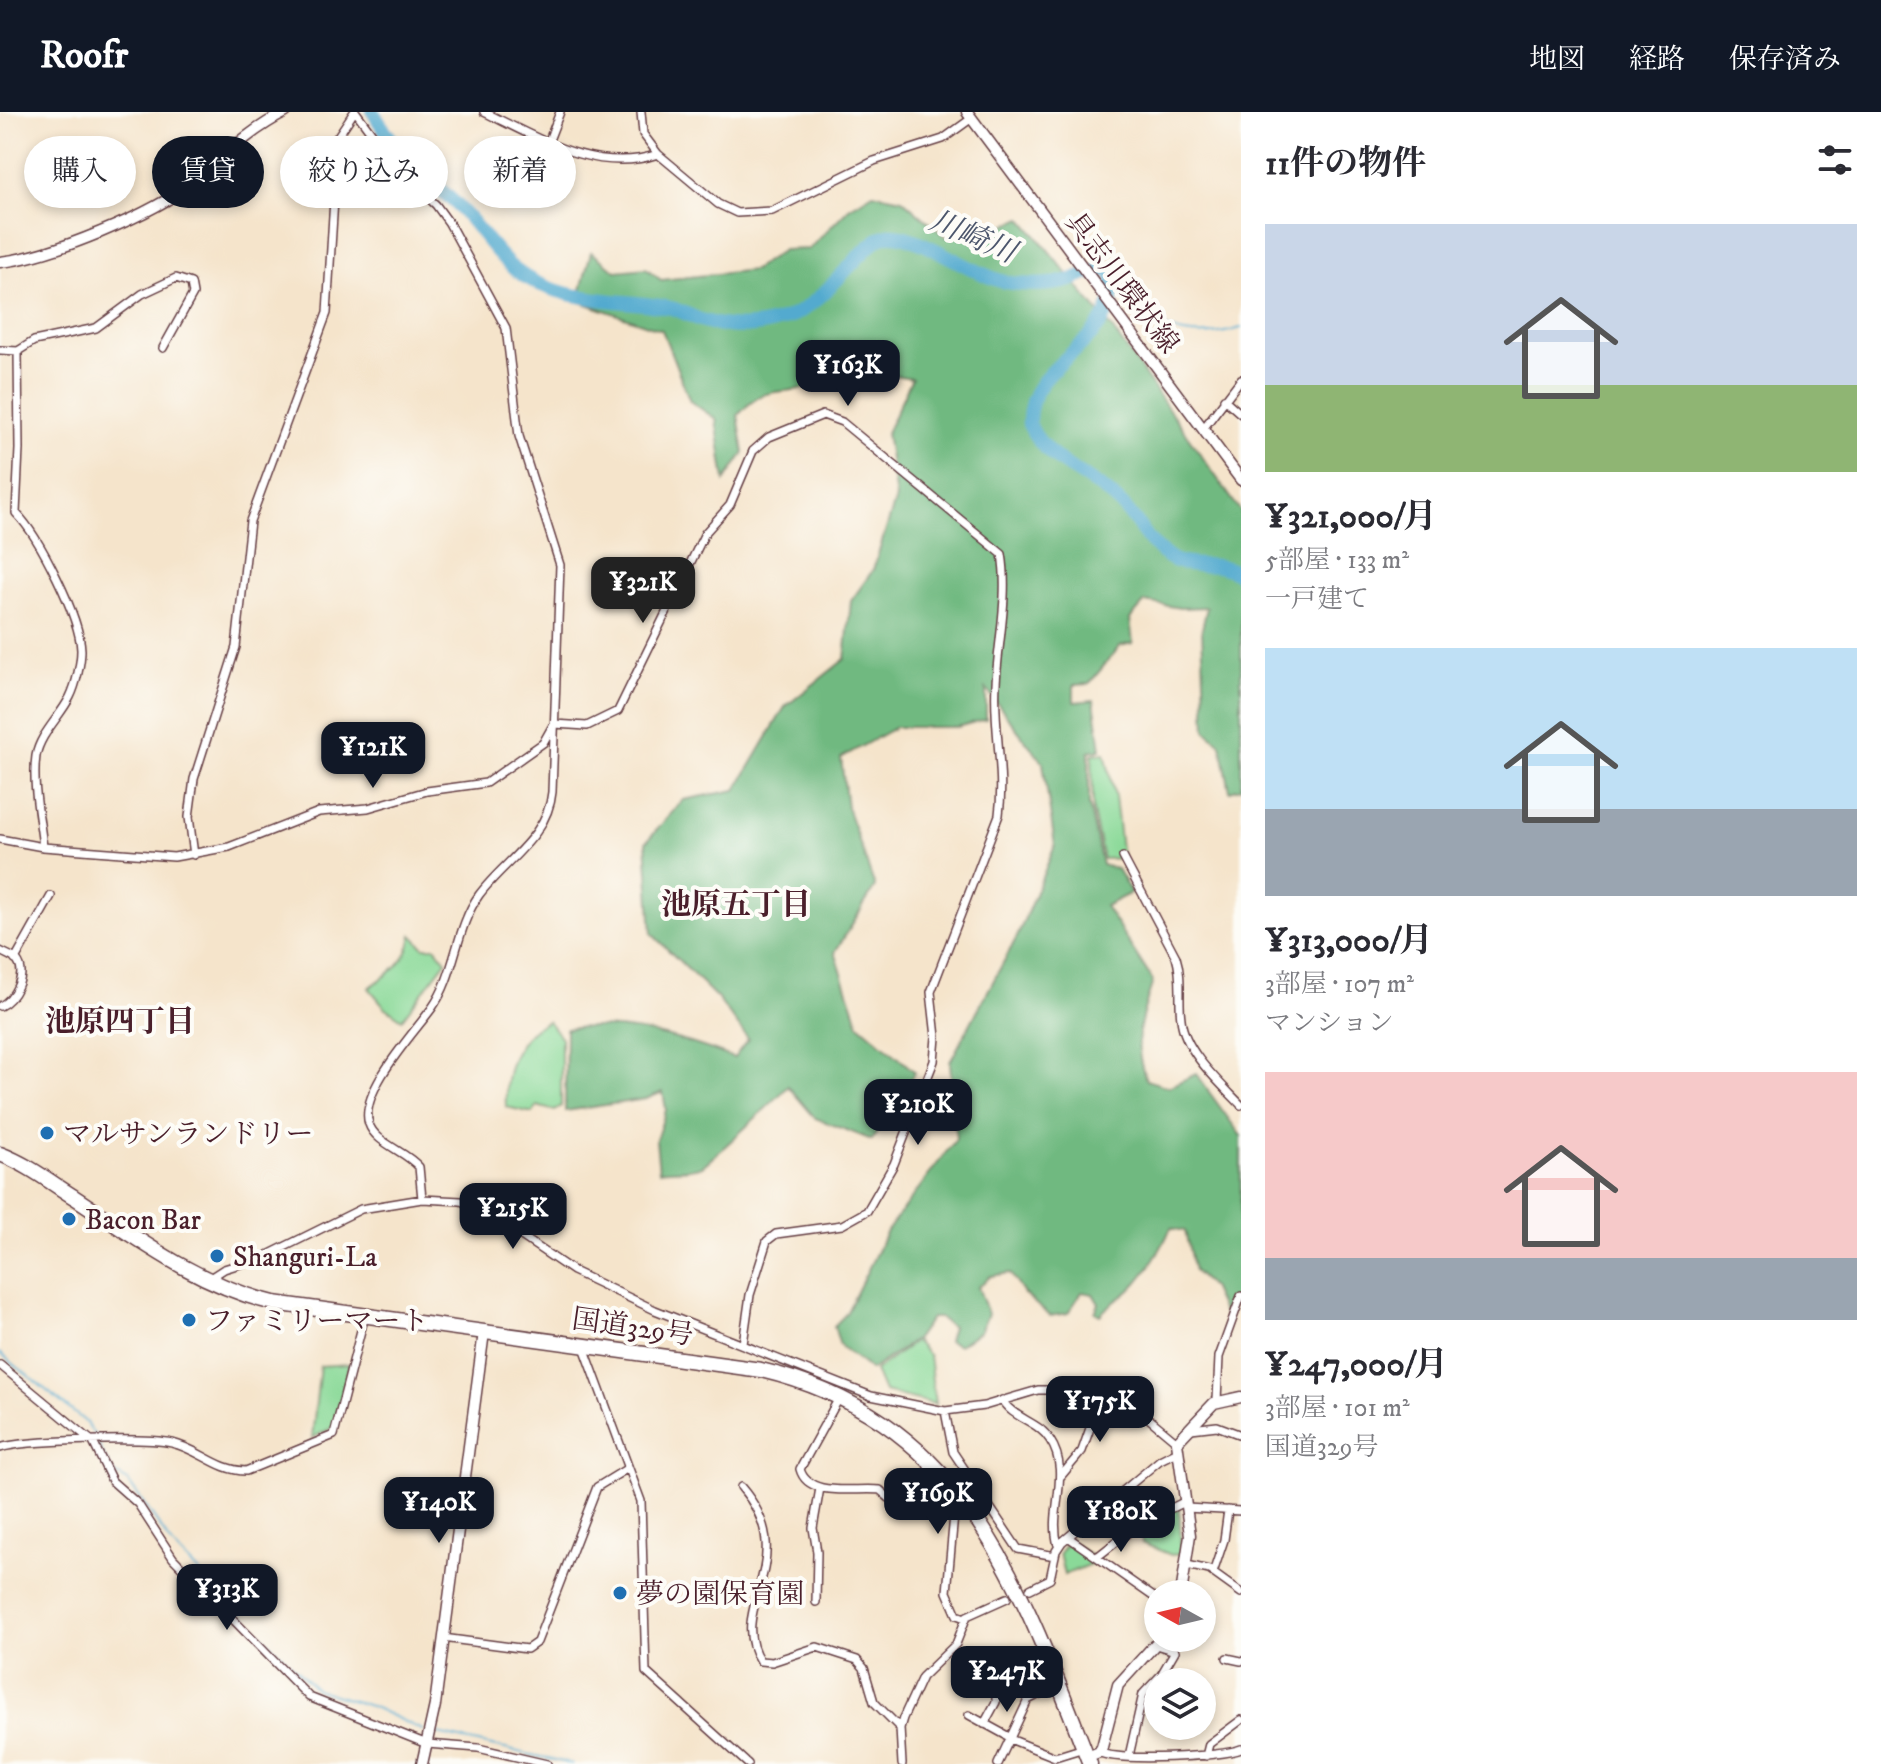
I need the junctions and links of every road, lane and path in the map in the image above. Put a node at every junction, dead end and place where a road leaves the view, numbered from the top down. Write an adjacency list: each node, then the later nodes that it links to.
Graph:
1 (286, 112): 11 (main road)
2 (355, 112): 20 (street); 23 (street)
3 (484, 112): 7 (street)
4 (560, 112): 8 (street)
5 (641, 112): 10 (street)
6 (973, 114): 10 (street); 18 (main road, 具志川環状線)
7 (534, 136)
8 (551, 136)
9 (576, 151): 10 (street)
10 (658, 154)
11 (0, 262)
12 (163, 348): 14 (street)
13 (0, 350): 14 (street)
14 (18, 351): 22 (street)
15 (1241, 379): 16 (street)
16 (1224, 399): 17 (street); 18 (street)
17 (1241, 414)
18 (1203, 429): 19 (main road, 具志川環状線)
19 (1241, 480)
20 (554, 724): 23 (street); 31 (street); 37 (street)
21 (0, 839): 22 (street)
22 (43, 847): 23 (street)
23 (194, 855)
24 (1123, 857): 29 (street)
25 (51, 896): 27 (street)
26 (0, 951): 27 (street)
27 (15, 960): 28 (street)
28 (0, 1006)
29 (1241, 1105)
30 (0, 1154): 32 (highway, 国道329号)
31 (422, 1199): 32 (street); 37 (street)
32 (207, 1281): 34 (highway, 国道329号)
33 (1241, 1296): 44 (street)
34 (365, 1315): 35 (highway, 国道329号); 48 (street)
35 (484, 1332): 36 (highway, 国道329号); 73 (main road)
36 (583, 1344): 39 (highway, 国道329号); 52 (street)
37 (743, 1344): 39 (street)
38 (0, 1365): 48 (street)
39 (812, 1377): 42 (highway, 国道329号); 45 (street)
40 (1102, 1394): 43 (street); 49 (street); 53 (street)
41 (1241, 1397): 44 (main road)
42 (839, 1398): 51 (highway, 国道329号); 56 (street)
43 (1002, 1400): 45 (street); 53 (street)
44 (1217, 1401): 46 (main road)
45 (945, 1411): 62 (street)
46 (1191, 1429): 47 (street); 49 (main road)
47 (1241, 1435)
48 (93, 1442): 50 (street); 85 (street)
49 (1178, 1447): 57 (main road); 60 (street)
50 (0, 1448)
51 (931, 1463): 54 (street); 78 (highway, 国道329号)
52 (628, 1468): 73 (street); 93 (street)
53 (1061, 1476): 61 (street)
54 (921, 1480): 56 (street); 72 (street)
55 (741, 1487): 83 (street)
56 (820, 1488): 71 (street)
57 (1186, 1505): 58 (street); 63 (street); 64 (main road)
58 (1228, 1510): 59 (street); 65 (street)
59 (1241, 1511)
60 (1068, 1537): 61 (street); 63 (street)
61 (1058, 1545): 62 (street)
62 (1055, 1556): 67 (street)
63 (1097, 1557): 68 (street)
64 (1187, 1565): 65 (street); 66 (main road)
65 (1213, 1573): 69 (street)
66 (1184, 1580)
67 (1030, 1589)
68 (1144, 1590)
69 (1241, 1593)
70 (1007, 1598): 72 (street)
71 (816, 1602)
72 (965, 1618): 83 (street)
73 (443, 1638): 85 (main road)
74 (1148, 1652): 87 (main road)
75 (1174, 1652): 88 (street)
76 (1227, 1658): 77 (street)
77 (1241, 1661)
78 (1057, 1685): 84 (street); 87 (highway, 国道329号)
79 (996, 1693): 82 (street)
80 (969, 1715): 82 (street)
81 (1241, 1720): 89 (street)
82 (984, 1724): 84 (street)
83 (900, 1728): 94 (street)
84 (1010, 1739): 90 (street); 95 (street)
85 (427, 1744): 91 (main road); 92 (street)
86 (1241, 1749): 89 (street)
87 (1090, 1755): 88 (street); 90 (street)
88 (1129, 1756): 89 (street)
89 (1206, 1756)
90 (1054, 1761)
91 (422, 1764)
92 (547, 1764)
93 (748, 1764)
94 (902, 1764)
95 (998, 1764)

